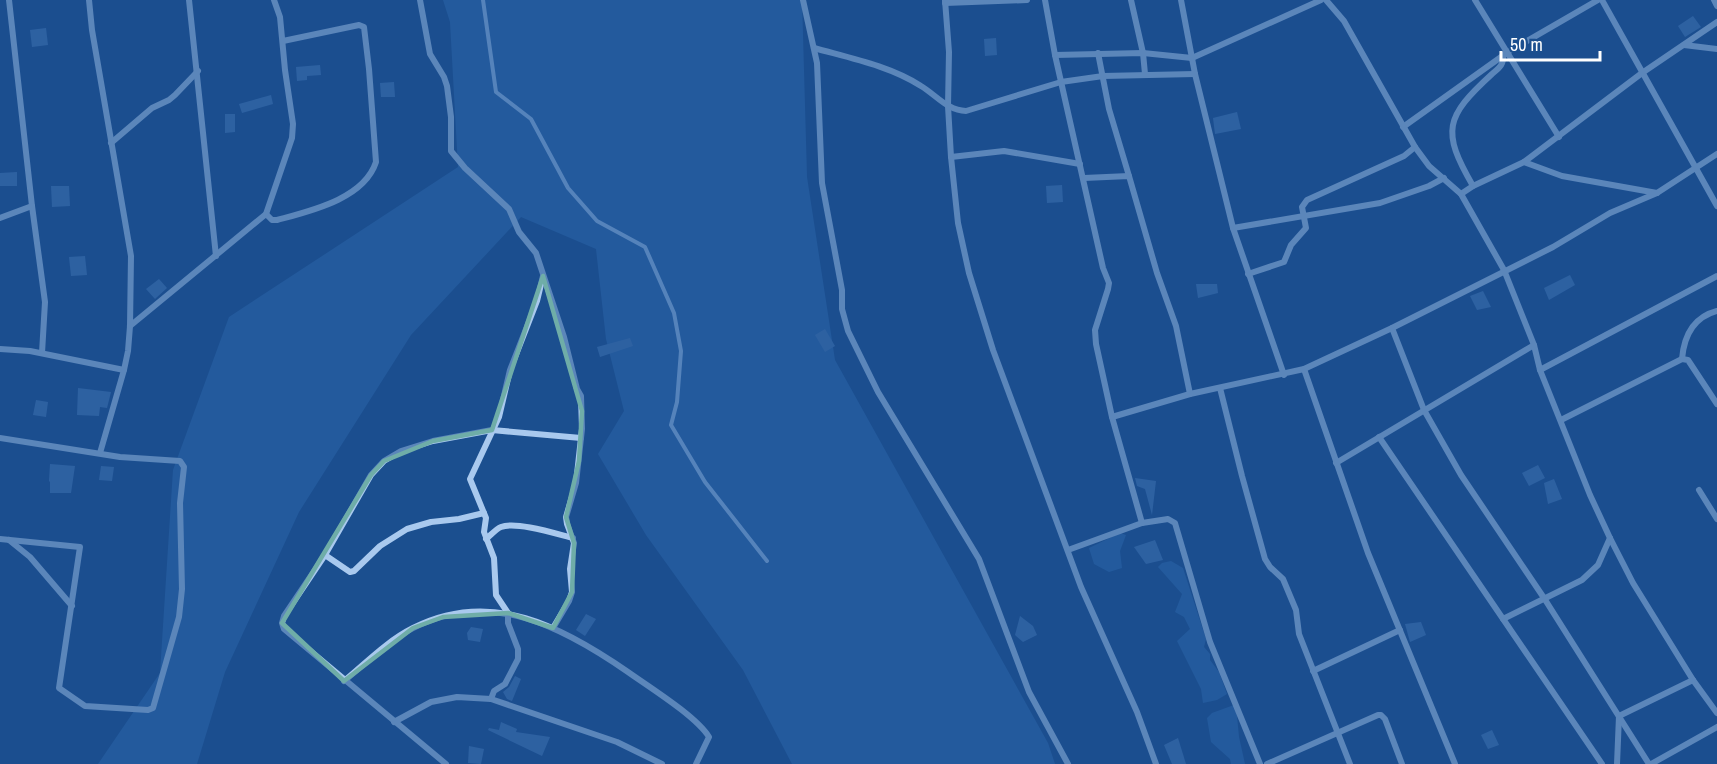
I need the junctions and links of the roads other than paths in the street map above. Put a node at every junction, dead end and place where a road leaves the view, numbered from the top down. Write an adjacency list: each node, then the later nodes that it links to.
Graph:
1 (9, 0): 51 (street)
2 (89, 0): 38 (street)
3 (189, 0): 29 (street)
4 (274, 0): 20 (street)
5 (420, 0): 60 (street)
6 (803, 0): 22 (street)
7 (1027, 0): 17 (street)
8 (1045, 0): 27 (street)
9 (1131, 0): 25 (street)
10 (1181, 0): 28 (street)
11 (1321, 0): 28 (street)
12 (1326, 0): 36 (street)
13 (1475, 0): 26 (street)
14 (1598, 0): 26 (street)
15 (1602, 0): 30 (street)
16 (1714, 0): 18 (street)
17 (945, 2): 35 (street)
18 (1717, 6)
19 (1717, 22): 21 (street)
20 (283, 41): 53 (street); 53 (street)
21 (1683, 45): 23 (street); 30 (street)
22 (814, 48): 35 (street); 114 (street)
23 (1717, 49)
24 (1098, 53): 25 (street); 27 (street); 33 (street)
25 (1143, 53): 28 (street); 31 (street)
26 (1506, 53): 36 (street); 37 (street); 48 (street)
27 (1055, 55): 34 (street)
28 (1192, 58): 32 (street)
29 (198, 71): 38 (street); 57 (street)
30 (1642, 73): 37 (street); 44 (street)
31 (1145, 74): 32 (street); 33 (street)
32 (1195, 74): 56 (street)
33 (1103, 76): 34 (street); 45 (street)
34 (1061, 82): 35 (street); 43 (street)
35 (948, 106): 41 (street)
36 (1403, 127): 39 (street)
37 (1559, 137): 42 (street)
38 (111, 143): 63 (street)
39 (1415, 147): 47 (street); 54 (street)
40 (1717, 154): 44 (street)
41 (951, 157): 43 (street); 94 (street)
42 (1524, 162): 48 (street); 49 (street)
43 (1080, 164): 46 (street)
44 (1696, 168): 49 (street); 52 (street)
45 (1129, 176): 46 (street); 74 (street)
46 (1084, 178): 77 (street)
47 (1444, 178): 50 (street); 54 (street)
48 (1473, 186): 50 (street)
49 (1657, 193): 58 (street)
50 (1461, 194): 58 (street)
51 (32, 206): 55 (street); 67 (street)
52 (1717, 206)
53 (266, 214): 57 (street)
54 (1303, 215): 56 (street); 59 (street)
55 (0, 218)
56 (1233, 228): 59 (street)
57 (216, 256): 63 (street)
58 (1504, 270): 64 (street); 65 (street)
59 (1248, 274): 72 (street)
60 (543, 276): 79 (street); 82 (street)
61 (1717, 276): 71 (street)
62 (1717, 311): 68 (street)
63 (130, 326): 70 (street)
64 (1392, 328): 69 (street); 76 (street)
65 (1534, 345): 71 (street); 76 (street)
66 (0, 349): 67 (street)
67 (42, 353): 70 (street)
68 (1682, 359): 75 (street); 78 (street)
69 (1304, 369): 72 (street); 84 (street)
70 (124, 370): 83 (street)
71 (1540, 370): 78 (street)
72 (1284, 375): 73 (street)
73 (1220, 388): 74 (street); 102 (street)
74 (1190, 394): 77 (street)
75 (1717, 404)
76 (1424, 410): 80 (street); 96 (street)
77 (1112, 417): 88 (street)
78 (1561, 420): 90 (street)
79 (492, 430): 82 (street); 86 (street); 95 (street)
80 (1379, 437): 84 (street); 99 (street)
81 (0, 438): 83 (street)
82 (581, 438): 89 (street)
83 (100, 453): 97 (street)
84 (1336, 463): 101 (street)
85 (1699, 490): 87 (street)
86 (484, 513): 92 (street); 95 (street)
87 (1717, 519)
88 (1142, 524): 94 (street); 116 (street)
89 (573, 538): 92 (street); 100 (street)
90 (1610, 538): 96 (street); 103 (street)
91 (0, 539): 93 (street)
92 (486, 539): 98 (street)
93 (9, 540): 97 (street); 97 (street)
94 (1068, 550): 115 (street)
95 (325, 555): 104 (street)
96 (1544, 598): 99 (street); 107 (street)
97 (72, 606)
98 (508, 613): 100 (street); 104 (street); 105 (street)
99 (1503, 620): 121 (street)
100 (553, 628): 113 (street)
101 (1400, 630): 102 (street); 120 (street)
102 (1313, 671): 110 (street)
103 (1693, 680): 106 (street); 107 (street)
104 (344, 681): 108 (street)
105 (491, 699): 108 (street); 111 (street)
106 (1717, 713)
107 (1619, 716): 122 (street); 123 (street)
108 (394, 722): 112 (street)
109 (1717, 727): 123 (street)
110 (1336, 733): 117 (street); 118 (street); 119 (street)
111 (657, 763)
112 (446, 764)
113 (696, 764)
114 (1068, 764)
115 (1156, 764)
116 (1260, 764)
117 (1267, 764)
118 (1350, 764)
119 (1401, 764)
120 (1455, 764)
121 (1602, 764)
122 (1617, 764)
123 (1650, 764)

